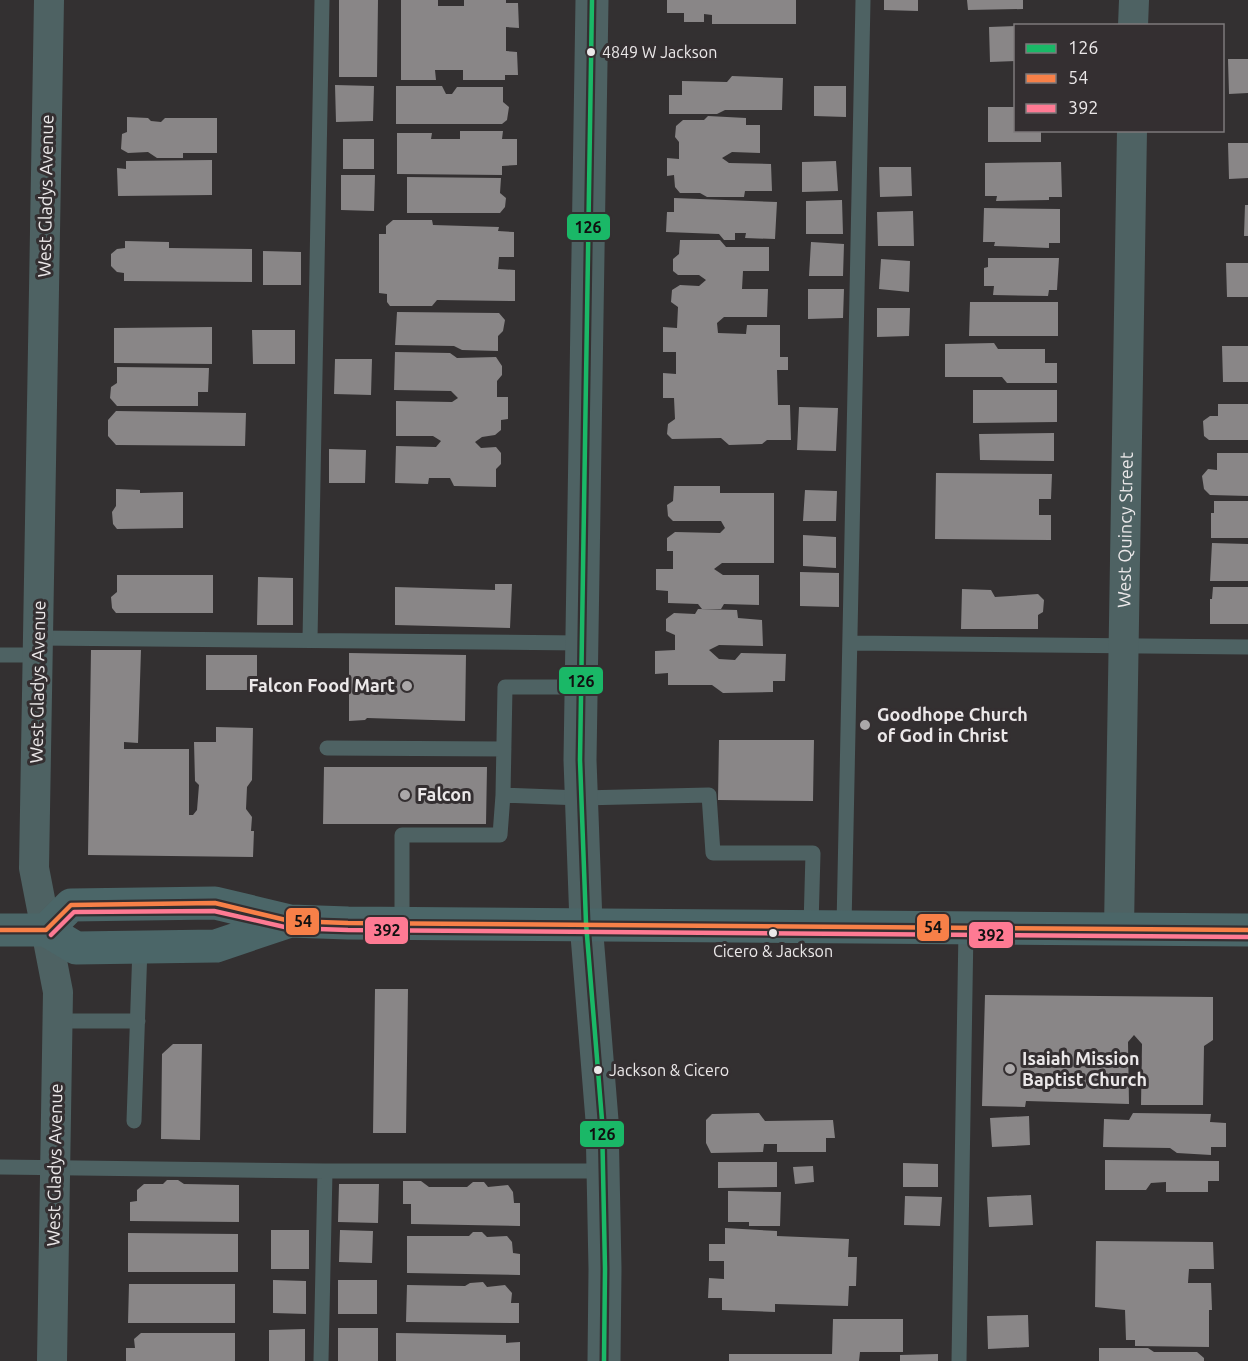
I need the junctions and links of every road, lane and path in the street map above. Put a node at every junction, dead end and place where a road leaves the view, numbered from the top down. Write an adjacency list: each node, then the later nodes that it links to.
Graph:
1 (49, 0): 12 (street, West Gladys Avenue)
2 (322, 0): 8 (lane)
3 (592, 0): 10 (street)
4 (863, 0): 9 (lane)
5 (1134, 0): 6 (street)
6 (1133, 24)
7 (1132, 132): 11 (street, West Quincy Street)
8 (309, 640): 10 (lane); 12 (lane)
9 (851, 643): 11 (lane); 24 (lane)
10 (582, 644): 15 (street)
11 (1124, 646): 13 (lane); 26 (street, West Quincy Street)
12 (38, 647): 14 (lane); 28 (street, West Gladys Avenue)
13 (1248, 647)
14 (0, 655)
15 (581, 687): 17 (lane); 19 (street)
16 (327, 748): 17 (lane)
17 (504, 749): 18 (lane)
18 (503, 795): 19 (lane); 21 (lane)
19 (581, 798): 22 (street); 23 (lane)
20 (290, 921): 21 (main road); 28 (main road); 30 (main road)
21 (402, 923): 22 (main road)
22 (586, 924): 23 (main road); 37 (street)
23 (811, 926): 24 (main road)
24 (844, 926): 25 (main road)
25 (966, 928): 26 (main road); 41 (lane)
26 (1119, 929): 29 (main road)
27 (0, 930): 28 (main road)
28 (46, 930): 30 (main road); 31 (street, West Gladys Avenue)
29 (1248, 930)
30 (140, 947): 32 (lane)
31 (58, 1021): 32 (lane); 35 (street, West Gladys Avenue)
32 (138, 1021): 33 (lane)
33 (134, 1121)
34 (0, 1167): 35 (lane)
35 (55, 1168): 36 (lane); 38 (street, West Gladys Avenue)
36 (325, 1171): 37 (lane); 39 (lane)
37 (603, 1171): 40 (street)
38 (51, 1361)
39 (321, 1361)
40 (603, 1361)
41 (959, 1361)

